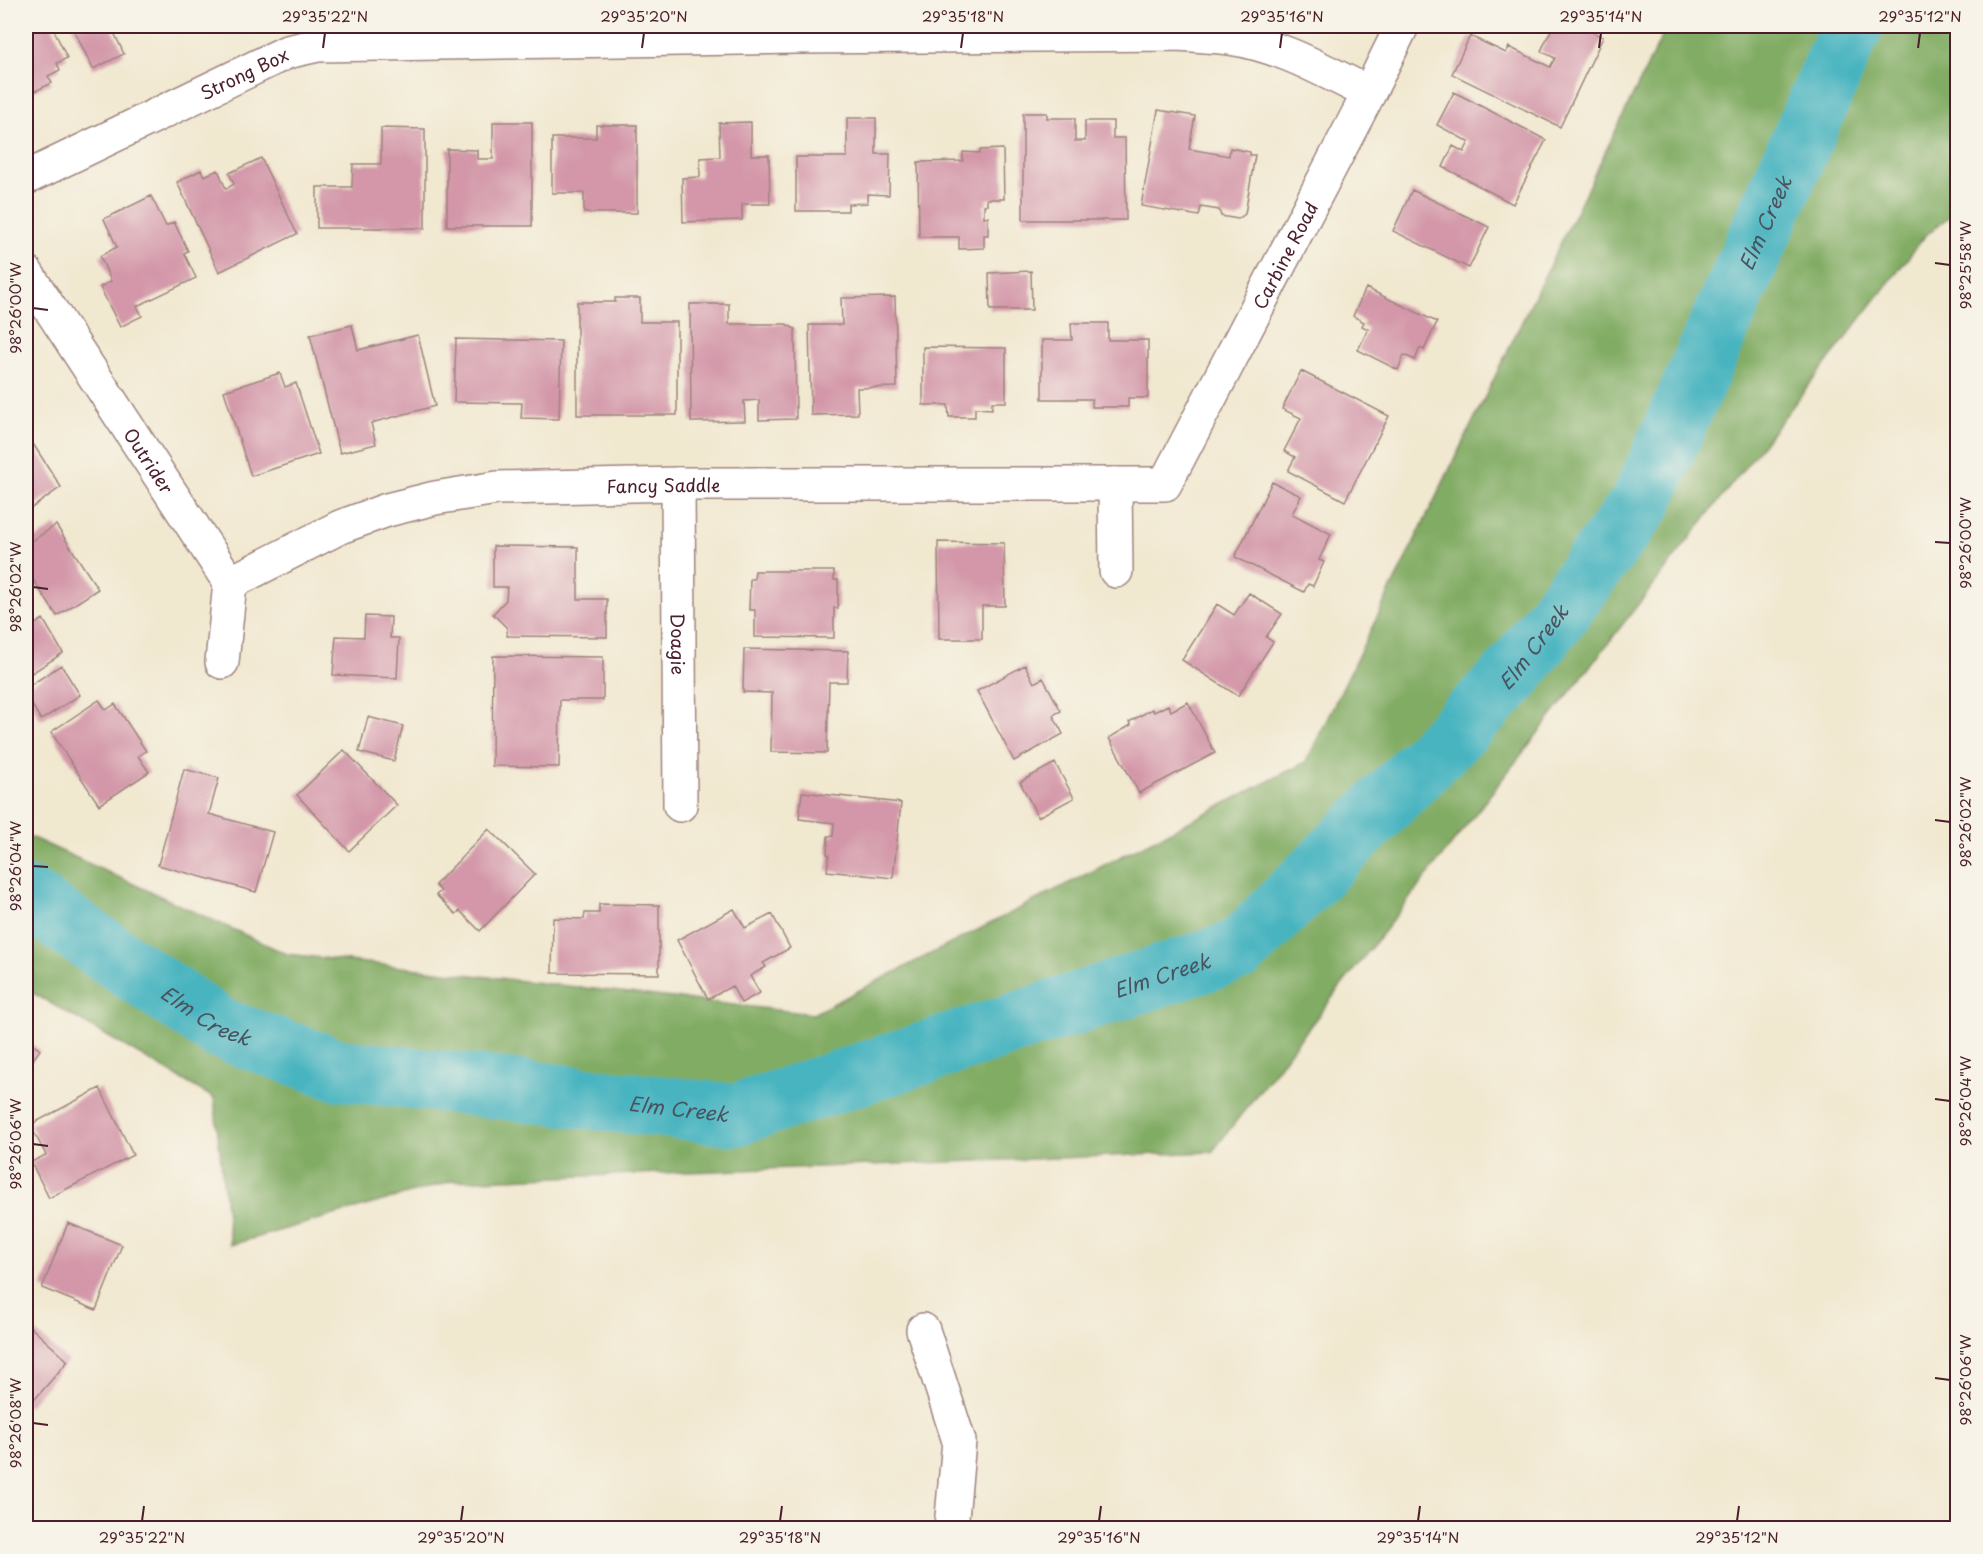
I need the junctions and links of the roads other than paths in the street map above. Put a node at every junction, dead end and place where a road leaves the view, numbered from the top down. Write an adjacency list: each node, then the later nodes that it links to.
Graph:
1 (1402, 26): 2 (street, Carbine Road)
2 (1369, 93): 3 (street, Strong Box); 7 (street, Carbine Road)
3 (26, 178)
4 (26, 272): 9 (street, Outrider)
5 (678, 484): 6 (street, Fancy Saddle); 9 (street, Fancy Saddle); 11 (street, Doagie)
6 (1115, 484): 7 (street, Fancy Saddle); 8 (street)
7 (1166, 484)
8 (1116, 571)
9 (230, 583): 10 (street)
10 (222, 662)
11 (680, 805)
12 (923, 1330): 13 (street)
13 (951, 1528)

